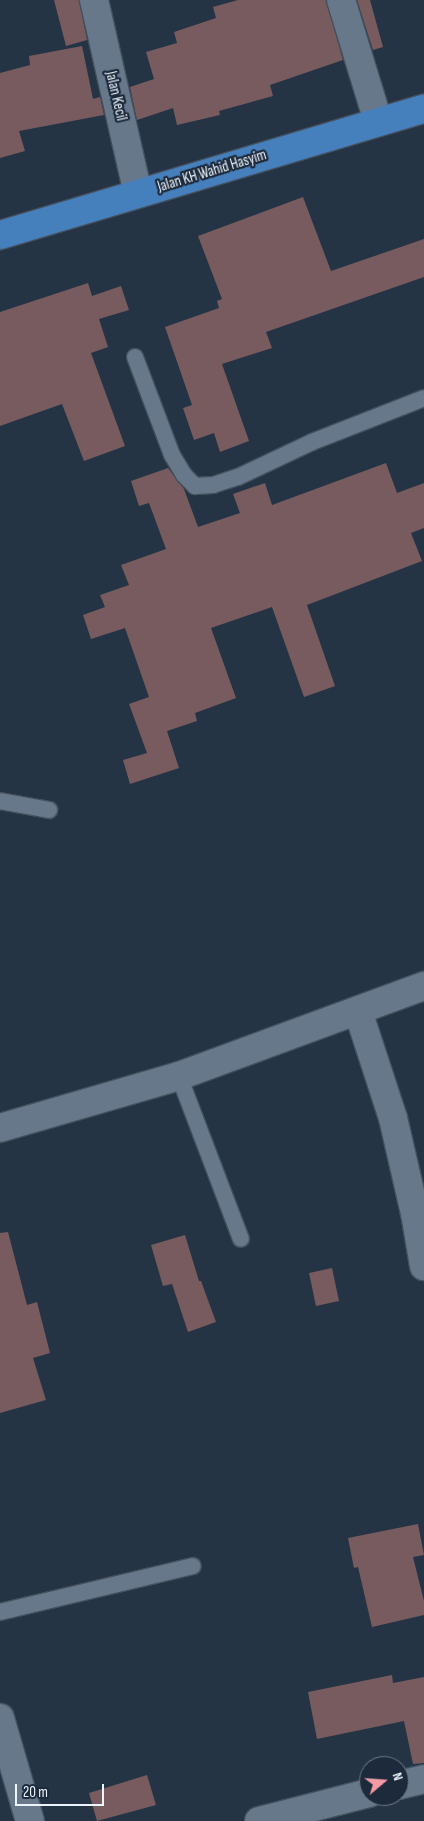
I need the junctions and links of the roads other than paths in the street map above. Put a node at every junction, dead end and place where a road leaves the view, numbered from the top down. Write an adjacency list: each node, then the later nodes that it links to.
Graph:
1 (94, 0): 5 (street, Jalan Kecil)
2 (341, 0): 4 (street)
3 (424, 109): 4 (main road, Jalan KH Wahid Hasyim)
4 (378, 121): 5 (main road, Jalan KH Wahid Hasyim)
5 (138, 193): 6 (main road, Jalan KH Wahid Hasyim)
6 (0, 236)
7 (134, 357): 8 (lane)
8 (424, 398)
9 (0, 801): 10 (lane)
10 (49, 810)
11 (424, 986): 12 (street)
12 (358, 1011): 13 (street); 16 (street)
13 (179, 1076): 14 (street); 15 (lane)
14 (0, 1128)
15 (241, 1239)
16 (424, 1266)
17 (194, 1566): 18 (lane)
18 (0, 1612)
19 (0, 1718): 23 (street)
20 (424, 1779): 21 (street)
21 (409, 1783)
22 (359, 1796): 24 (street)
23 (30, 1821)
24 (259, 1821)

